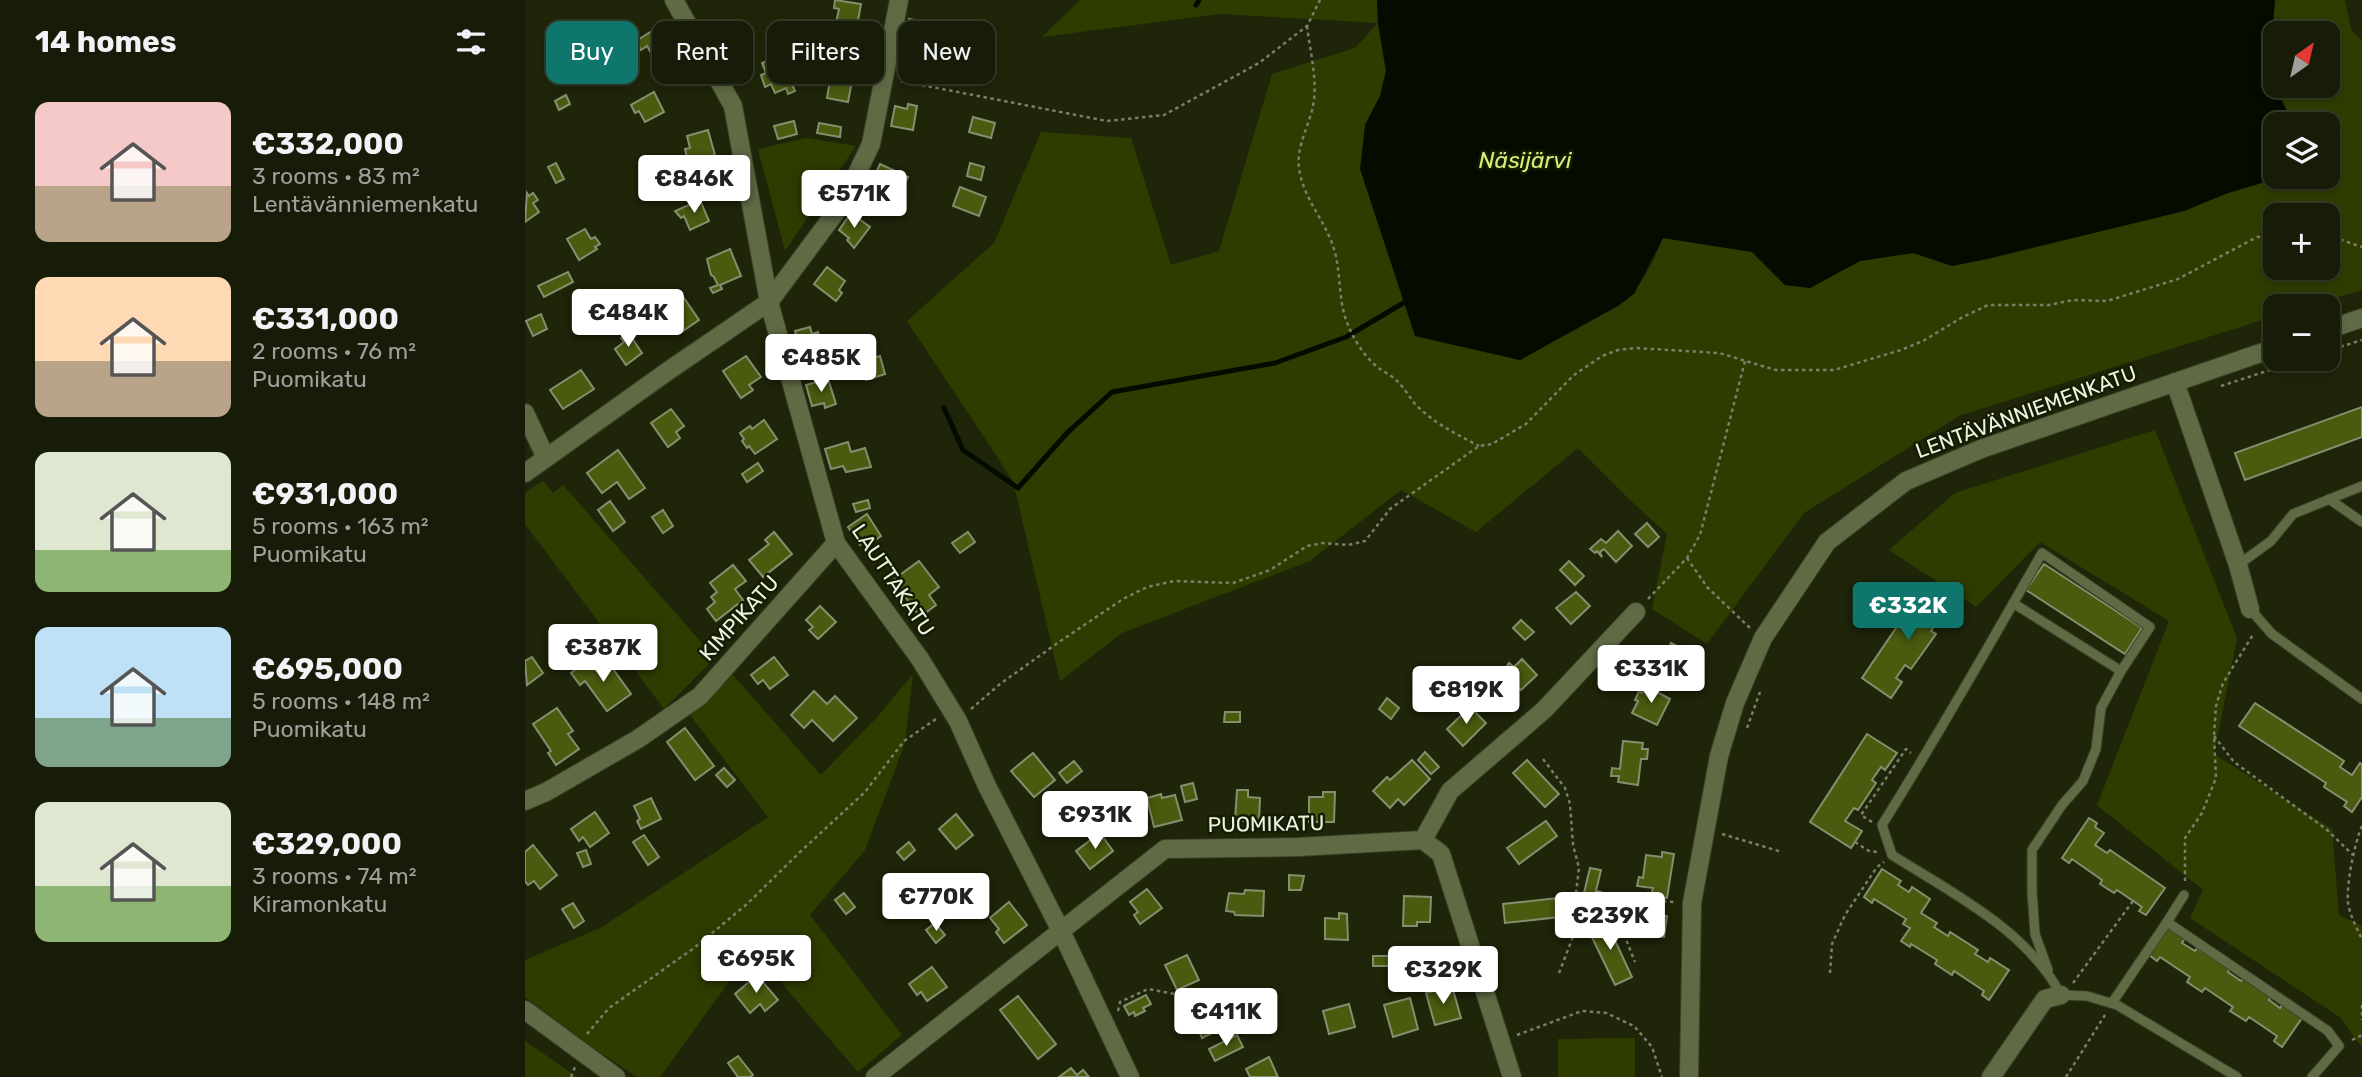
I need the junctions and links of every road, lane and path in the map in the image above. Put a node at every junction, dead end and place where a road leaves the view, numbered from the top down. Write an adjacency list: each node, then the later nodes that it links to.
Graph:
1 (674, 0): 10 (street, LAUTTAKATU)
2 (899, 0): 5 (street)
3 (1320, 0): 4 (path)
4 (1307, 26): 5 (path); 21 (path)
5 (884, 78)
6 (883, 84): 10 (street)
7 (2263, 237): 16 (path)
8 (2340, 240): 9 (path)
9 (2362, 247)
10 (769, 302): 22 (street); 27 (street, LAUTTAKATU)
11 (2362, 318): 12 (street)
12 (2340, 326)
13 (2362, 340): 14 (path)
14 (2340, 347)
15 (2263, 352): 18 (street, LENTÄVÄNNIEMENKATU)
16 (1745, 361): 21 (path); 28 (path)
17 (2267, 371): 19 (path)
18 (2175, 382): 29 (street); 33 (street, LENTÄVÄNNIEMENKATU)
19 (2218, 387)
20 (525, 413): 22 (street)
21 (1479, 446): 37 (path)
22 (546, 458): 23 (street)
23 (525, 473)
24 (2362, 486): 25 (lane)
25 (2329, 499): 26 (lane); 29 (lane)
26 (2362, 522)
27 (836, 543): 37 (street, LAUTTAKATU); 42 (street, KIMPIKATU)
28 (1687, 558): 31 (path); 33 (path)
29 (2238, 565): 32 (street)
30 (2013, 603): 34 (lane); 34 (lane); 41 (lane)
31 (1636, 612): 46 (street)
32 (2255, 615): 36 (lane); 39 (path)
33 (1763, 638): 54 (street, LENTÄVÄNNIEMENKATU)
34 (2121, 671): 62 (lane)
35 (1763, 682): 38 (path)
36 (2362, 699)
37 (954, 715): 57 (street, LAUTTAKATU); 71 (path)
38 (1745, 734)
39 (2214, 736): 50 (path); 51 (path)
40 (1543, 758): 55 (path)
41 (1922, 762): 43 (lane); 43 (path)
42 (525, 802)
43 (1882, 825): 49 (lane)
44 (2362, 826): 50 (path)
45 (1722, 834): 48 (path)
46 (1423, 840): 57 (street, PUOMIKATU); 70 (street)
47 (1855, 842): 49 (path)
48 (1782, 852)
49 (1892, 855): 61 (path); 62 (lane)
50 (2353, 855): 58 (path)
51 (2184, 895): 56 (lane)
52 (1635, 900): 54 (path)
53 (2133, 901): 64 (path)
54 (1692, 904): 78 (street, LENTÄVÄNNIEMENKATU)
55 (1587, 914): 59 (path); 60 (path)
56 (2167, 922): 65 (lane); 82 (lane)
57 (1061, 931): 74 (street, PUOMIKATU); 75 (street, LAUTTAKATU)
58 (2362, 939)
59 (1635, 962)
60 (1559, 973)
61 (1830, 974)
62 (2050, 975): 64 (lane)
63 (1180, 995): 68 (path)
64 (2061, 995): 65 (lane); 79 (street)
65 (2112, 1003): 80 (path); 81 (lane)
66 (2362, 1005): 69 (path)
67 (525, 1010): 71 (street)
68 (1117, 1014)
69 (2362, 1020)
70 (1501, 1041): 76 (street); 77 (path)
71 (576, 1056): 72 (path); 73 (street)
72 (571, 1077)
73 (616, 1077)
74 (875, 1077)
75 (1130, 1077)
76 (1511, 1077)
77 (1662, 1077)
78 (1689, 1077)
79 (1991, 1077)
80 (2066, 1077)
81 (2237, 1077)
82 (2312, 1077)

